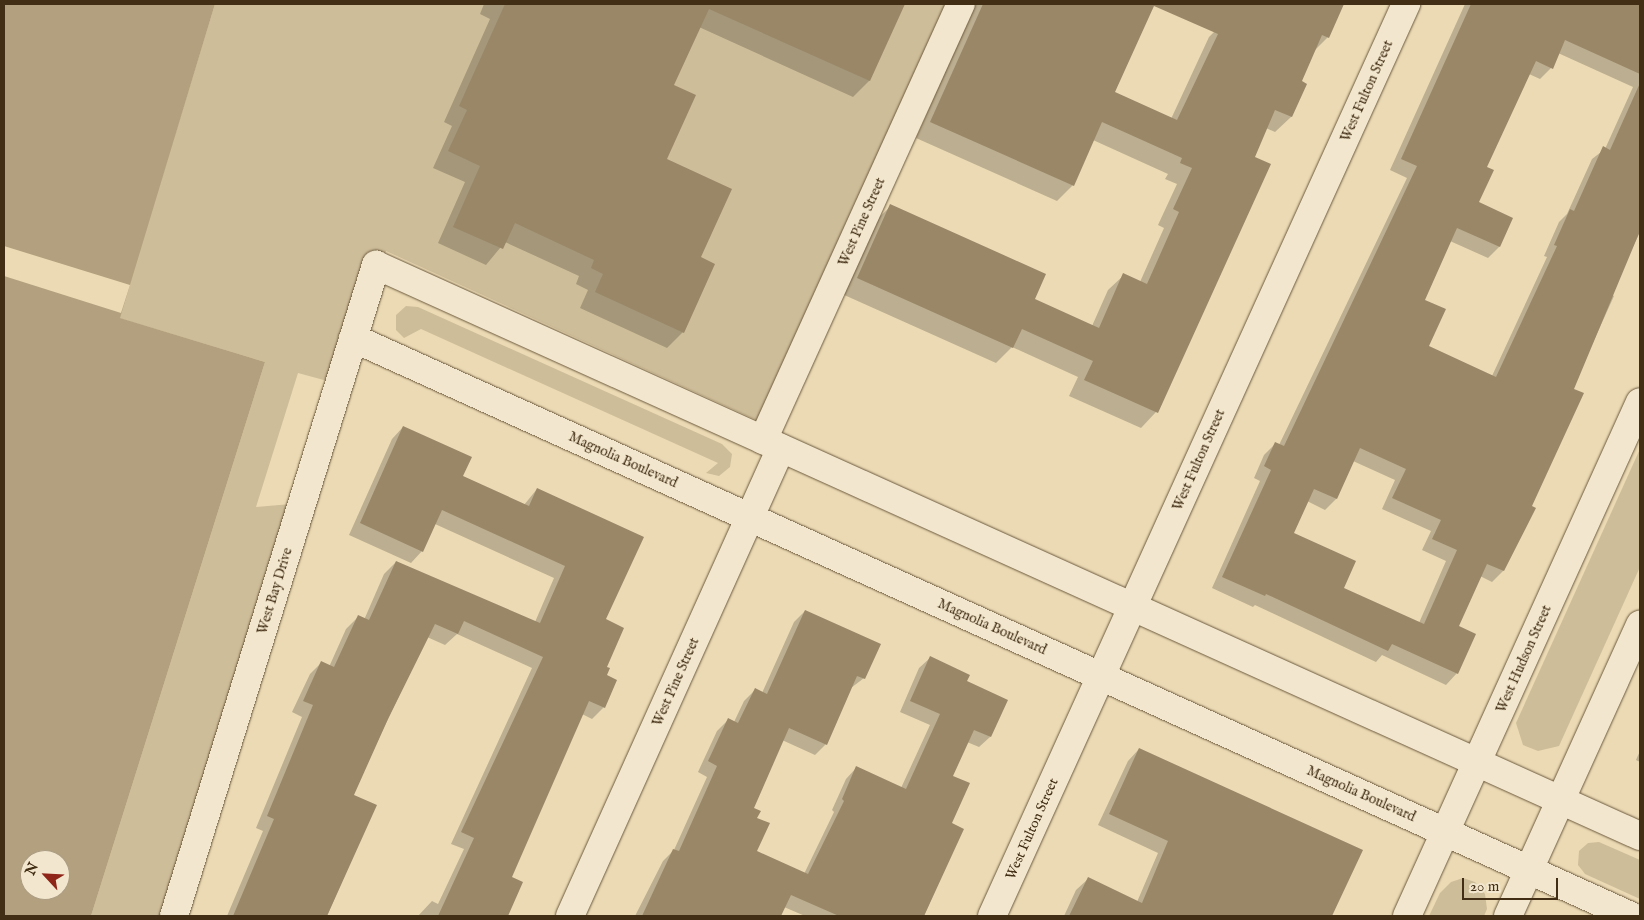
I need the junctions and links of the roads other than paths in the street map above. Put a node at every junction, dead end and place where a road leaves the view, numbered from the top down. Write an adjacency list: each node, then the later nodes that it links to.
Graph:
1 (961, 4): 5 (street, West Pine Street)
2 (1406, 4): 7 (street, West Fulton Street)
3 (353, 338): 5 (street, West Bay Drive); 6 (street, Magnolia Boulevard); 15 (street, West Bay Drive)
4 (1640, 402): 10 (street, West Hudson Street)
5 (772, 444): 6 (street, West Pine Street); 7 (street)
6 (750, 518): 9 (street, Magnolia Boulevard); 16 (street, West Pine Street)
7 (1132, 607): 9 (street, West Fulton Street); 10 (street)
8 (1640, 626): 11 (street)
9 (1101, 676): 12 (street, Magnolia Boulevard); 17 (street, West Fulton Street)
10 (1477, 762): 11 (street); 12 (street, West Hudson Street)
11 (1560, 800): 13 (street); 14 (street)
12 (1445, 832): 14 (street, Magnolia Boulevard); 18 (street, West Hudson Street)
13 (1640, 836)
14 (1529, 870): 19 (street); 20 (street, Magnolia Boulevard)
15 (174, 916)
16 (570, 916)
17 (992, 916)
18 (1407, 916)
19 (1508, 916)
20 (1631, 916)

